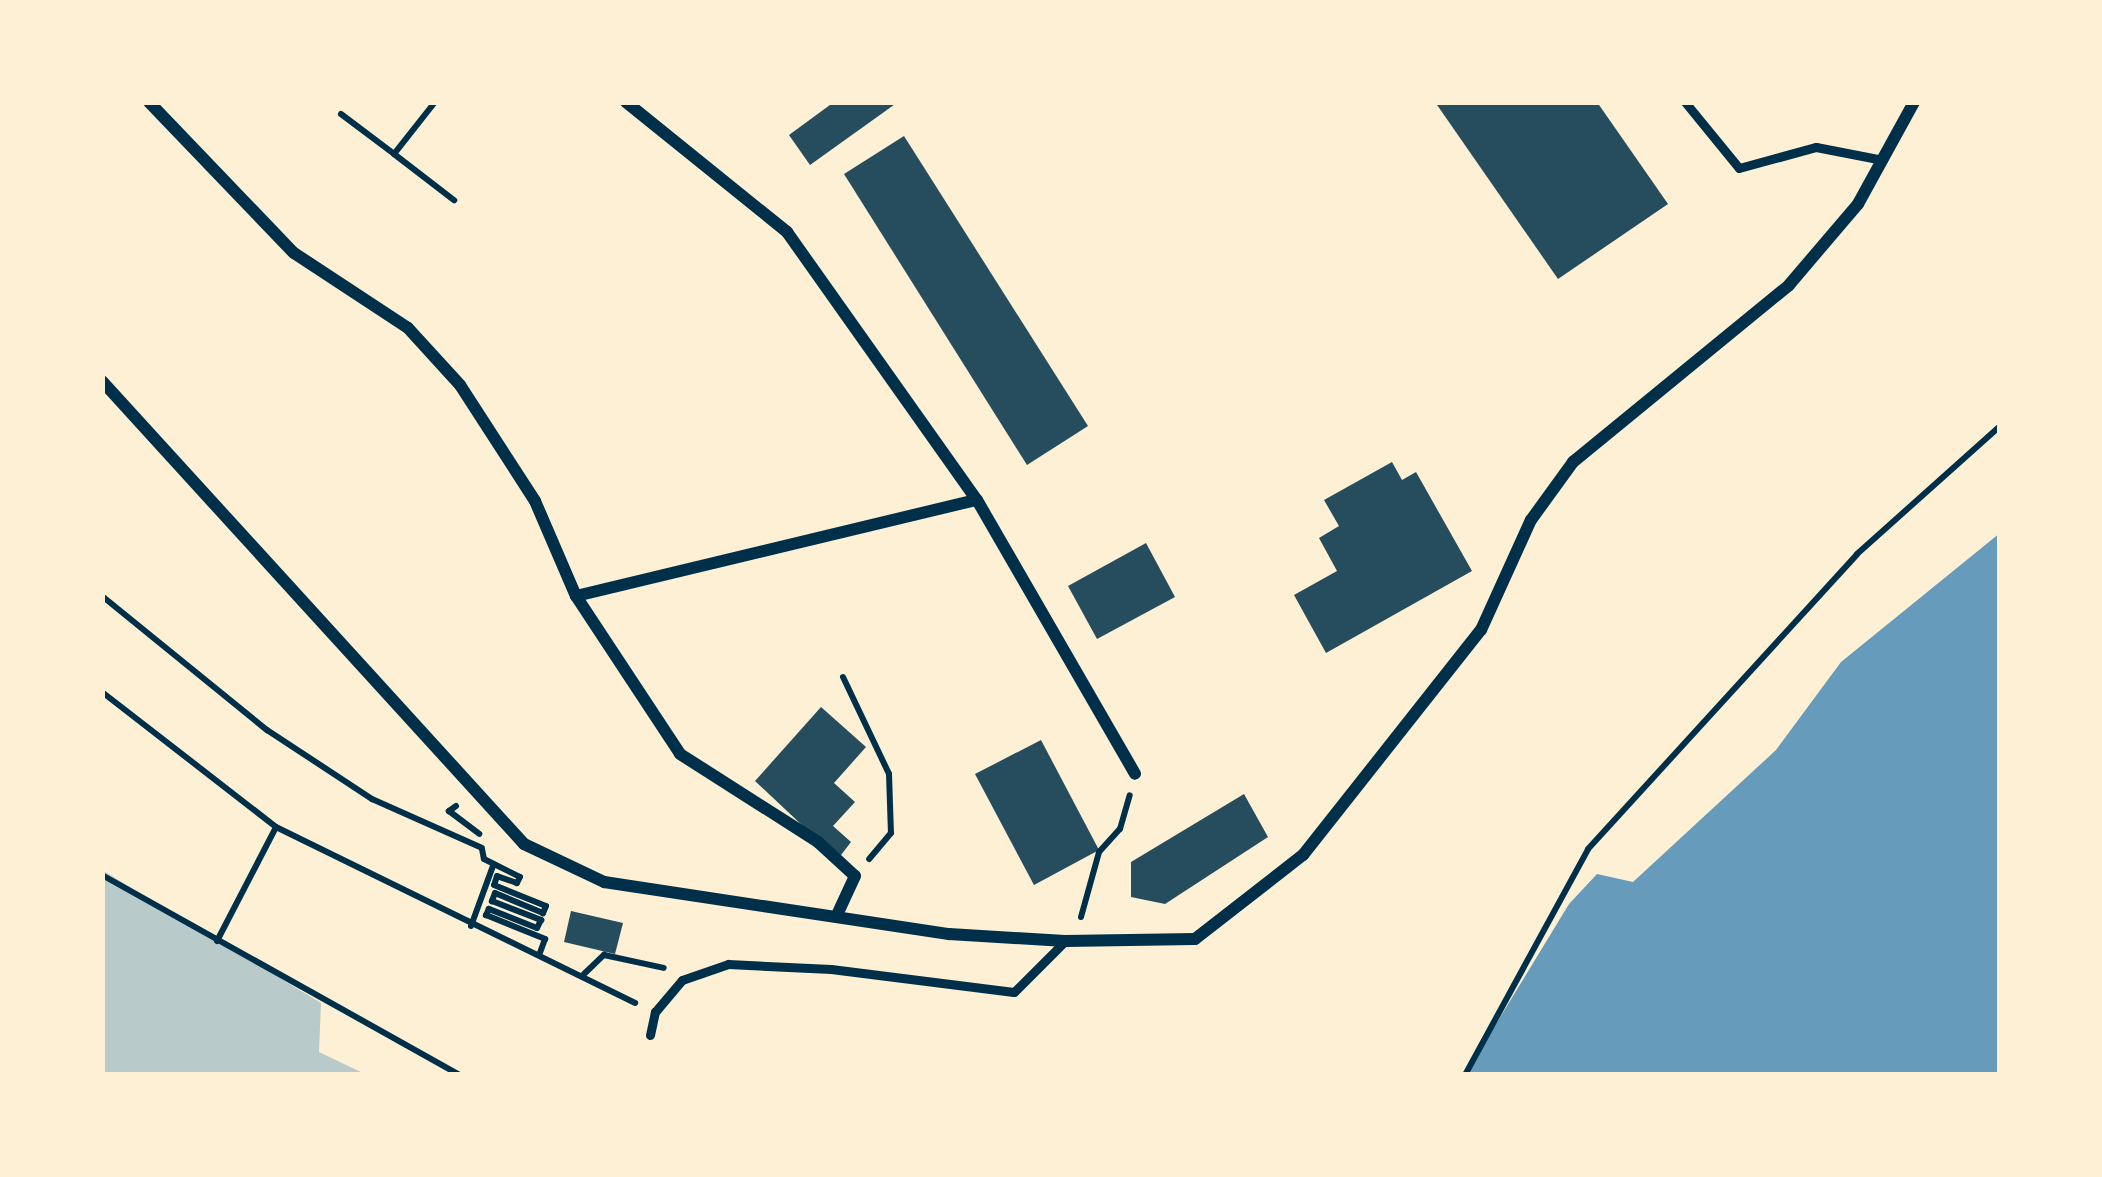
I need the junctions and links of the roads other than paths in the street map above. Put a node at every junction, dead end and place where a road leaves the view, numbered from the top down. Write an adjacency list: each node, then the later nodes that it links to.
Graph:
1 (149, 102): 8 (street)
2 (627, 102): 7 (street)
3 (1685, 102): 5 (lane)
4 (1914, 102): 5 (street)
5 (1882, 160): 11 (street)
6 (102, 381): 10 (street)
7 (977, 500): 8 (street); 9 (street)
8 (576, 596): 10 (street)
9 (1135, 774)
10 (837, 915): 11 (street)
11 (1065, 941): 12 (lane)
12 (650, 1035)

